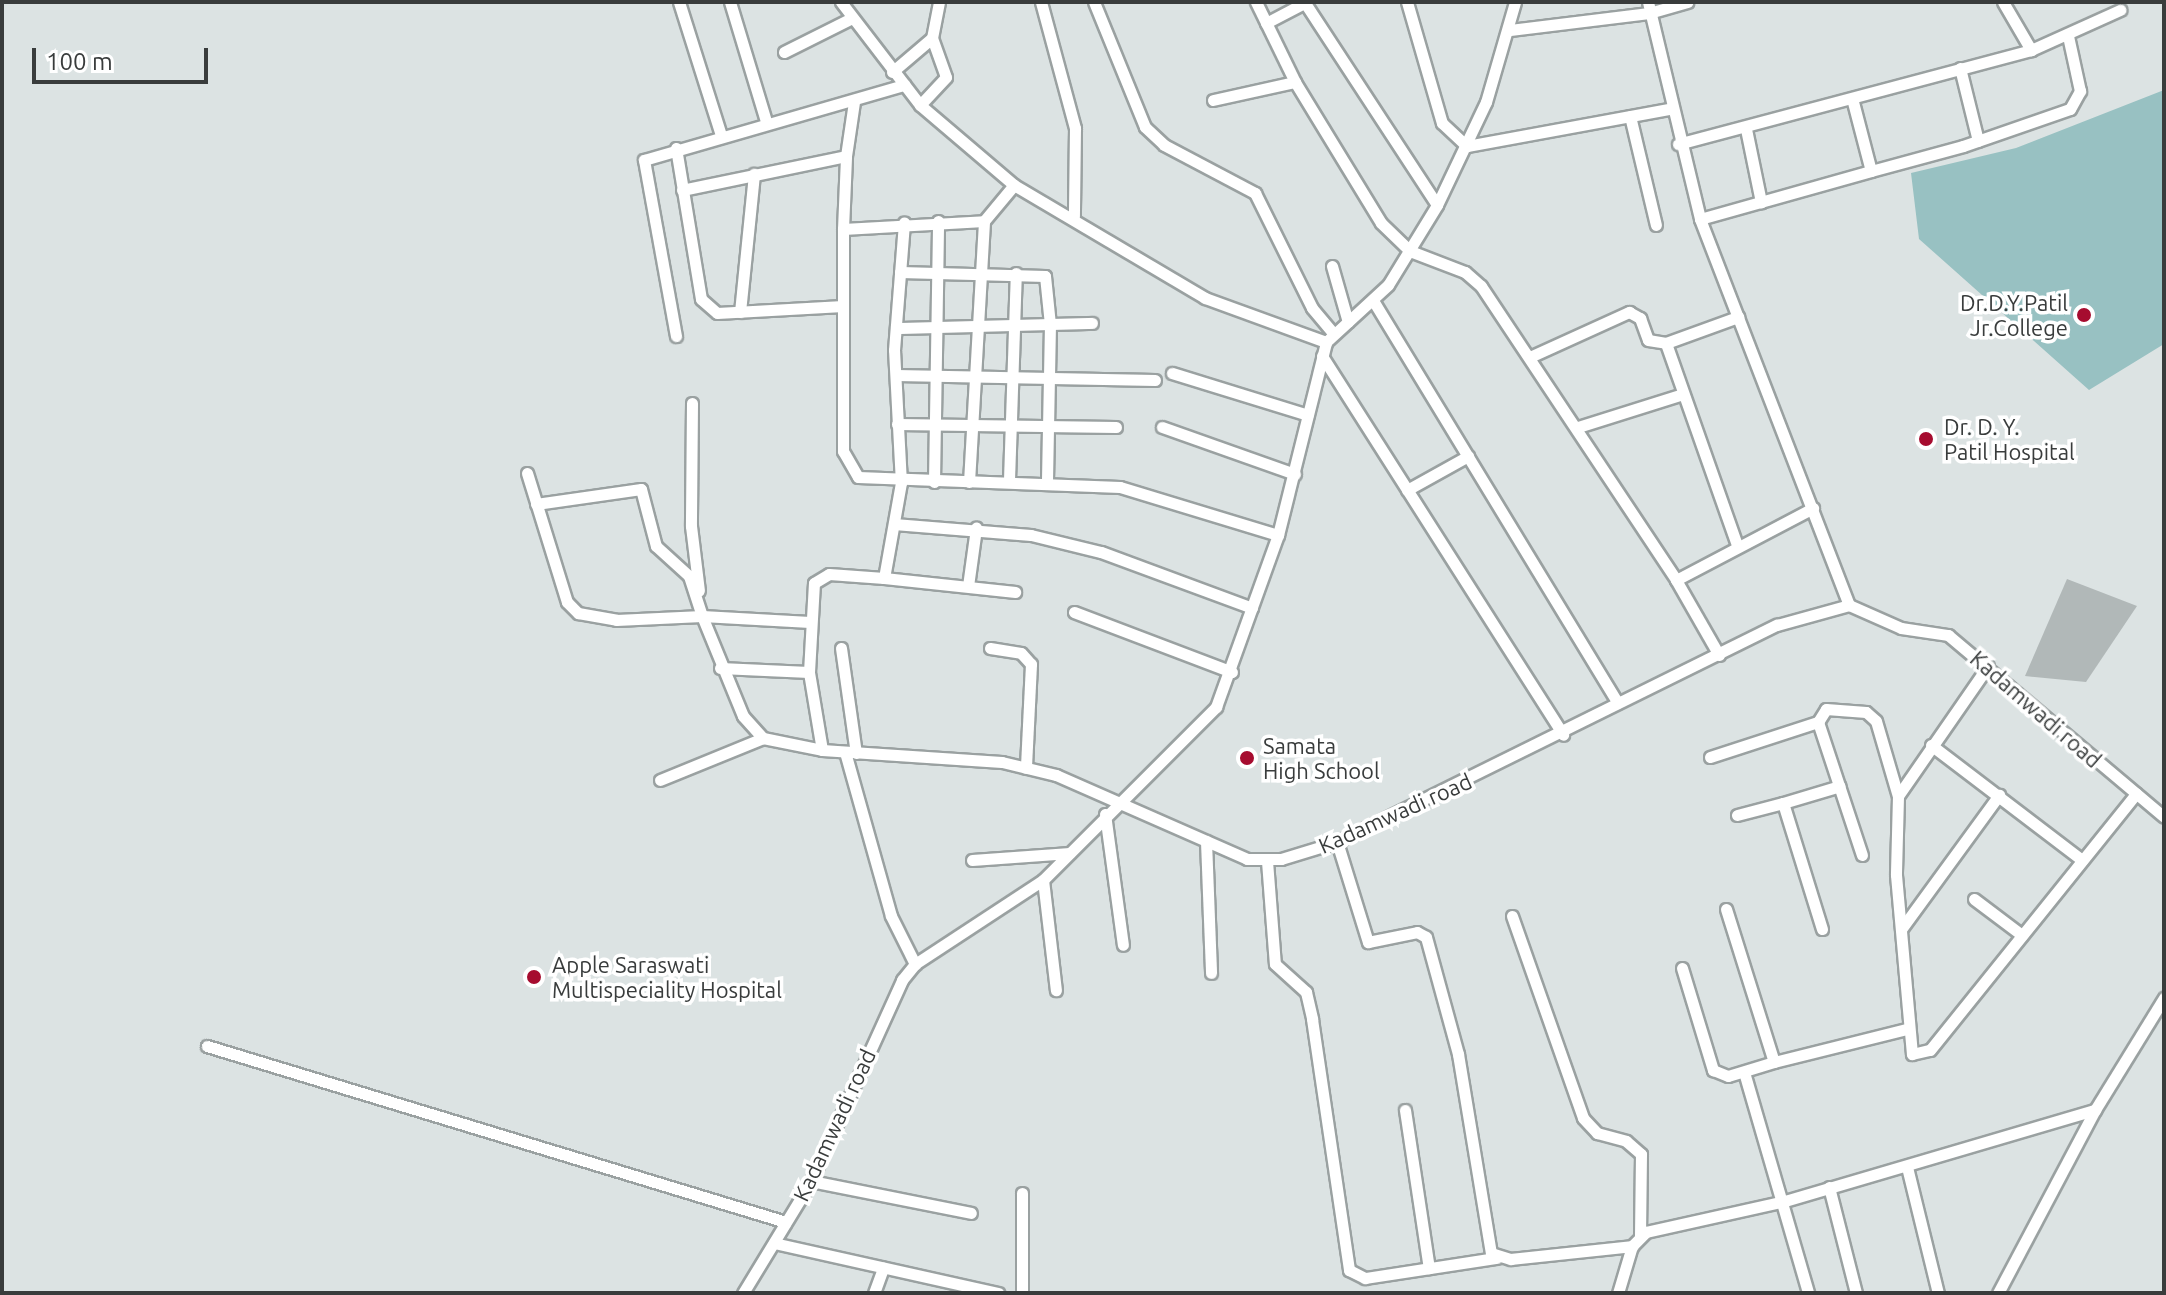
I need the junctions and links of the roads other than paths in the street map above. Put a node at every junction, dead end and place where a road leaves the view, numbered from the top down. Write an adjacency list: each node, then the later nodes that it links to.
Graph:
1 (679, 2): 34 (street)
2 (730, 2): 32 (street)
3 (841, 2): 15 (street)
4 (939, 2): 19 (street)
5 (1041, 2): 46 (street)
6 (1094, 2): 71 (street)
7 (1256, 2): 16 (street)
8 (1306, 2): 16 (street); 45 (street)
9 (1407, 2): 37 (street)
10 (1515, 2): 17 (street)
11 (1687, 2): 13 (street)
12 (2003, 2): 20 (street)
13 (1648, 8): 17 (street); 30 (street)
14 (2120, 10): 18 (street)
15 (852, 18): 21 (street); 23 (street)
16 (1266, 23): 24 (street)
17 (1510, 30): 37 (street)
18 (2068, 36): 20 (street); 35 (street)
19 (932, 38): 23 (street); 29 (street)
20 (2031, 50): 22 (street)
21 (784, 52)
22 (1960, 68): 28 (street); 35 (street)
23 (892, 72): 25 (street)
24 (1295, 82): 26 (street); 53 (street)
25 (904, 85): 27 (street); 29 (street)
26 (1213, 100)
27 (854, 102): 32 (street); 39 (street)
28 (1853, 102): 33 (street); 40 (street)
29 (920, 105): 42 (street)
30 (1669, 109): 31 (street); 36 (street)
31 (1630, 116): 37 (street); 51 (street)
32 (766, 121): 34 (street)
33 (1746, 129): 36 (street); 44 (street)
34 (721, 135): 38 (street)
35 (1978, 141): 40 (street)
36 (1678, 144): 47 (street)
37 (1467, 146): 45 (street)
38 (676, 148): 43 (street); 70 (street)
39 (846, 156): 41 (street); 52 (street)
40 (1871, 171): 44 (street)
41 (754, 174): 43 (street); 61 (street)
42 (1014, 185): 46 (street); 49 (street)
43 (682, 190): 61 (street)
44 (1761, 202): 47 (street)
45 (1437, 205): 53 (street)
46 (1074, 216): 71 (street)
47 (1700, 219): 62 (street)
48 (938, 221): 49 (street); 50 (street); 57 (street)
49 (984, 221): 55 (street)
50 (904, 222): 52 (street); 56 (street)
51 (1656, 225)
52 (843, 229): 60 (street)
53 (1410, 251): 59 (street); 74 (street)
54 (1332, 266): 63 (street)
55 (976, 271): 57 (street); 58 (street); 67 (street)
56 (900, 272): 57 (street); 69 (street)
57 (938, 272): 68 (street)
58 (1016, 273): 65 (street); 66 (street)
59 (1374, 302): 63 (street); 93 (street)
60 (843, 306): 61 (street); 100 (street)
61 (740, 312)
62 (1738, 317): 72 (street); 103 (street)
63 (1348, 322): 71 (street)
64 (1092, 323): 66 (street)
65 (1013, 324): 66 (street); 67 (street); 79 (street)
66 (1050, 324): 80 (street)
67 (974, 325): 68 (street); 78 (street)
68 (937, 327): 69 (street); 77 (street)
69 (896, 328): 76 (street)
70 (676, 336)
71 (1330, 338): 73 (street, Kadamwadi road)
72 (1666, 343): 74 (street); 82 (street)
73 (1322, 356): 84 (street, Kadamwadi road); 101 (street)
74 (1532, 356): 92 (street)
75 (1172, 373): 84 (street)
76 (896, 375): 77 (street); 85 (street)
77 (936, 375): 78 (street); 86 (street)
78 (973, 375): 79 (street); 88 (street)
79 (1011, 376): 80 (street); 87 (street)
80 (1047, 377): 81 (street); 89 (street)
81 (1155, 380)
82 (1683, 394): 92 (street); 107 (street)
83 (692, 403): 115 (street)
84 (1308, 415): 95 (street, Kadamwadi road)
85 (897, 424): 86 (street); 100 (street)
86 (936, 424): 88 (street); 97 (street)
87 (1010, 424): 88 (street); 89 (street); 96 (street)
88 (972, 425): 98 (street)
89 (1047, 425): 90 (street); 99 (street)
90 (1116, 427)
91 (1162, 427): 95 (street)
92 (1578, 427): 109 (street)
93 (1468, 456): 101 (street); 124 (street)
94 (527, 473): 102 (street)
95 (1295, 474): 106 (street, Kadamwadi road)
96 (1009, 480): 98 (street); 99 (street)
97 (934, 482): 98 (street); 100 (street)
98 (969, 482)
99 (1047, 482): 106 (street)
100 (901, 483): 104 (street)
101 (1407, 490): 126 (street)
102 (536, 504): 115 (street); 115 (street)
103 (1813, 508): 107 (street); 112 (street)
104 (894, 524): 105 (street); 108 (street)
105 (976, 528): 110 (street); 113 (street)
106 (1278, 535): 113 (street, Kadamwadi road)
107 (1737, 545): 109 (street)
108 (884, 578): 110 (street); 116 (street)
109 (1676, 580): 119 (street)
110 (968, 586): 111 (street)
111 (1015, 592)
112 (1849, 605): 119 (street, Kadamwadi road); 120 (street, Kadamwadi road)
113 (1252, 608): 123 (street, Kadamwadi road)
114 (1074, 612): 123 (street)
115 (702, 616): 116 (street); 121 (street)
116 (810, 622): 122 (street)
117 (841, 648): 130 (street)
118 (990, 648): 132 (street)
119 (1719, 655): 124 (street, Kadamwadi road)
120 (1988, 666): 128 (street); 135 (street, Kadamwadi road)
121 (720, 668): 122 (street); 127 (street)
122 (809, 672): 129 (street)
123 (1232, 672): 138 (street, Kadamwadi road)
124 (1618, 703): 126 (street, Kadamwadi road)
125 (1818, 722): 131 (street); 134 (street); 137 (street)
126 (1563, 735): 144 (street, Kadamwadi road)
127 (763, 738): 129 (street); 133 (street)
128 (1931, 745): 136 (street); 137 (street)
129 (822, 750): 130 (street)
130 (851, 752): 132 (street); 158 (street)
131 (1710, 757)
132 (1026, 768): 138 (street)
133 (660, 780)
134 (1840, 786): 139 (street); 146 (street)
135 (2136, 794): 142 (street, Kadamwadi road); 148 (street)
136 (1999, 795): 148 (street); 154 (street)
137 (1898, 796): 154 (street)
138 (1120, 798): 140 (street, Kadamwadi road); 143 (street)
139 (1783, 803): 141 (street); 155 (street)
140 (1105, 814): 145 (street, Kadamwadi road); 157 (street)
141 (1737, 815)
142 (2164, 817)
143 (1206, 841): 149 (street); 160 (street)
144 (1337, 842): 149 (street, Kadamwadi road); 179 (street)
145 (1070, 853): 147 (street); 150 (street, Kadamwadi road)
146 (1862, 855)
147 (972, 860)
148 (2082, 860): 156 (street)
149 (1267, 861): 181 (street)
150 (1043, 880): 158 (street, Kadamwadi road); 161 (street)
151 (1974, 899): 156 (street)
152 (1726, 909): 165 (street)
153 (1512, 916): 176 (street)
154 (1902, 928): 163 (street)
155 (1822, 929)
156 (2022, 935): 163 (street)
157 (1123, 945)
158 (915, 964): 170 (street, Kadamwadi road)
159 (1682, 968): 166 (street)
160 (1211, 973)
161 (1056, 990)
162 (2164, 998): 168 (street)
163 (1906, 1029): 165 (street)
164 (207, 1046): 175 (street)
165 (1774, 1062): 166 (street)
166 (1744, 1072): 173 (street)
167 (1405, 1110): 181 (street)
168 (2095, 1110): 169 (street); 190 (street)
169 (1907, 1167): 171 (street); 189 (street)
170 (811, 1181): 174 (street); 175 (street, Kadamwadi road)
171 (1829, 1187): 173 (street); 188 (street)
172 (1022, 1193): 185 (street)
173 (1785, 1201): 176 (street); 187 (street)
174 (971, 1213)
175 (786, 1222): 177 (street, Kadamwadi road)
176 (1640, 1235): 178 (street)
177 (774, 1243): 180 (street); 182 (street, Kadamwadi road)
178 (1632, 1246): 179 (street); 186 (street)
179 (1496, 1258): 181 (street)
180 (883, 1268): 183 (street); 184 (street)
181 (1429, 1268)
182 (743, 1293)
183 (874, 1293)
184 (998, 1293)
185 (1022, 1293)
186 (1618, 1293)
187 (1808, 1293)
188 (1856, 1293)
189 (1938, 1293)
190 (1998, 1293)

